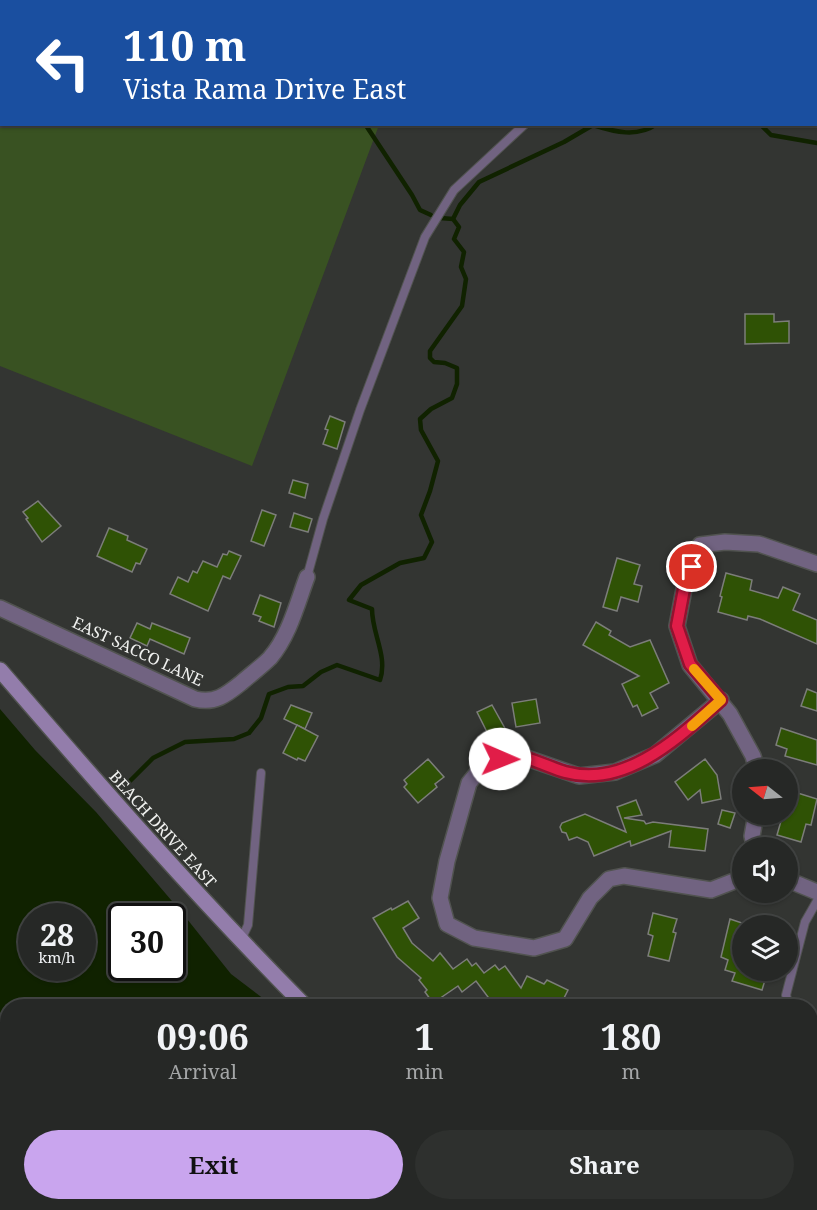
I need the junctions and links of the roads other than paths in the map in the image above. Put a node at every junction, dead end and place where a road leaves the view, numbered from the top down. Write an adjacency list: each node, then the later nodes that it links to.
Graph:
1 (523, 126): 3 (lane)
2 (817, 564): 6 (street)
3 (307, 577): 4 (street, EAST SACCO LANE)
4 (0, 608)
5 (0, 670): 13 (main road, BEACH DRIVE EAST)
6 (721, 700): 7 (street); 9 (street)
7 (754, 759)
8 (261, 773): 13 (lane)
9 (732, 882)
10 (798, 886): 11 (street)
11 (817, 892)
12 (817, 901): 15 (lane)
13 (241, 942): 14 (main road, BEACH DRIVE EAST)
14 (298, 999)
15 (787, 999)

